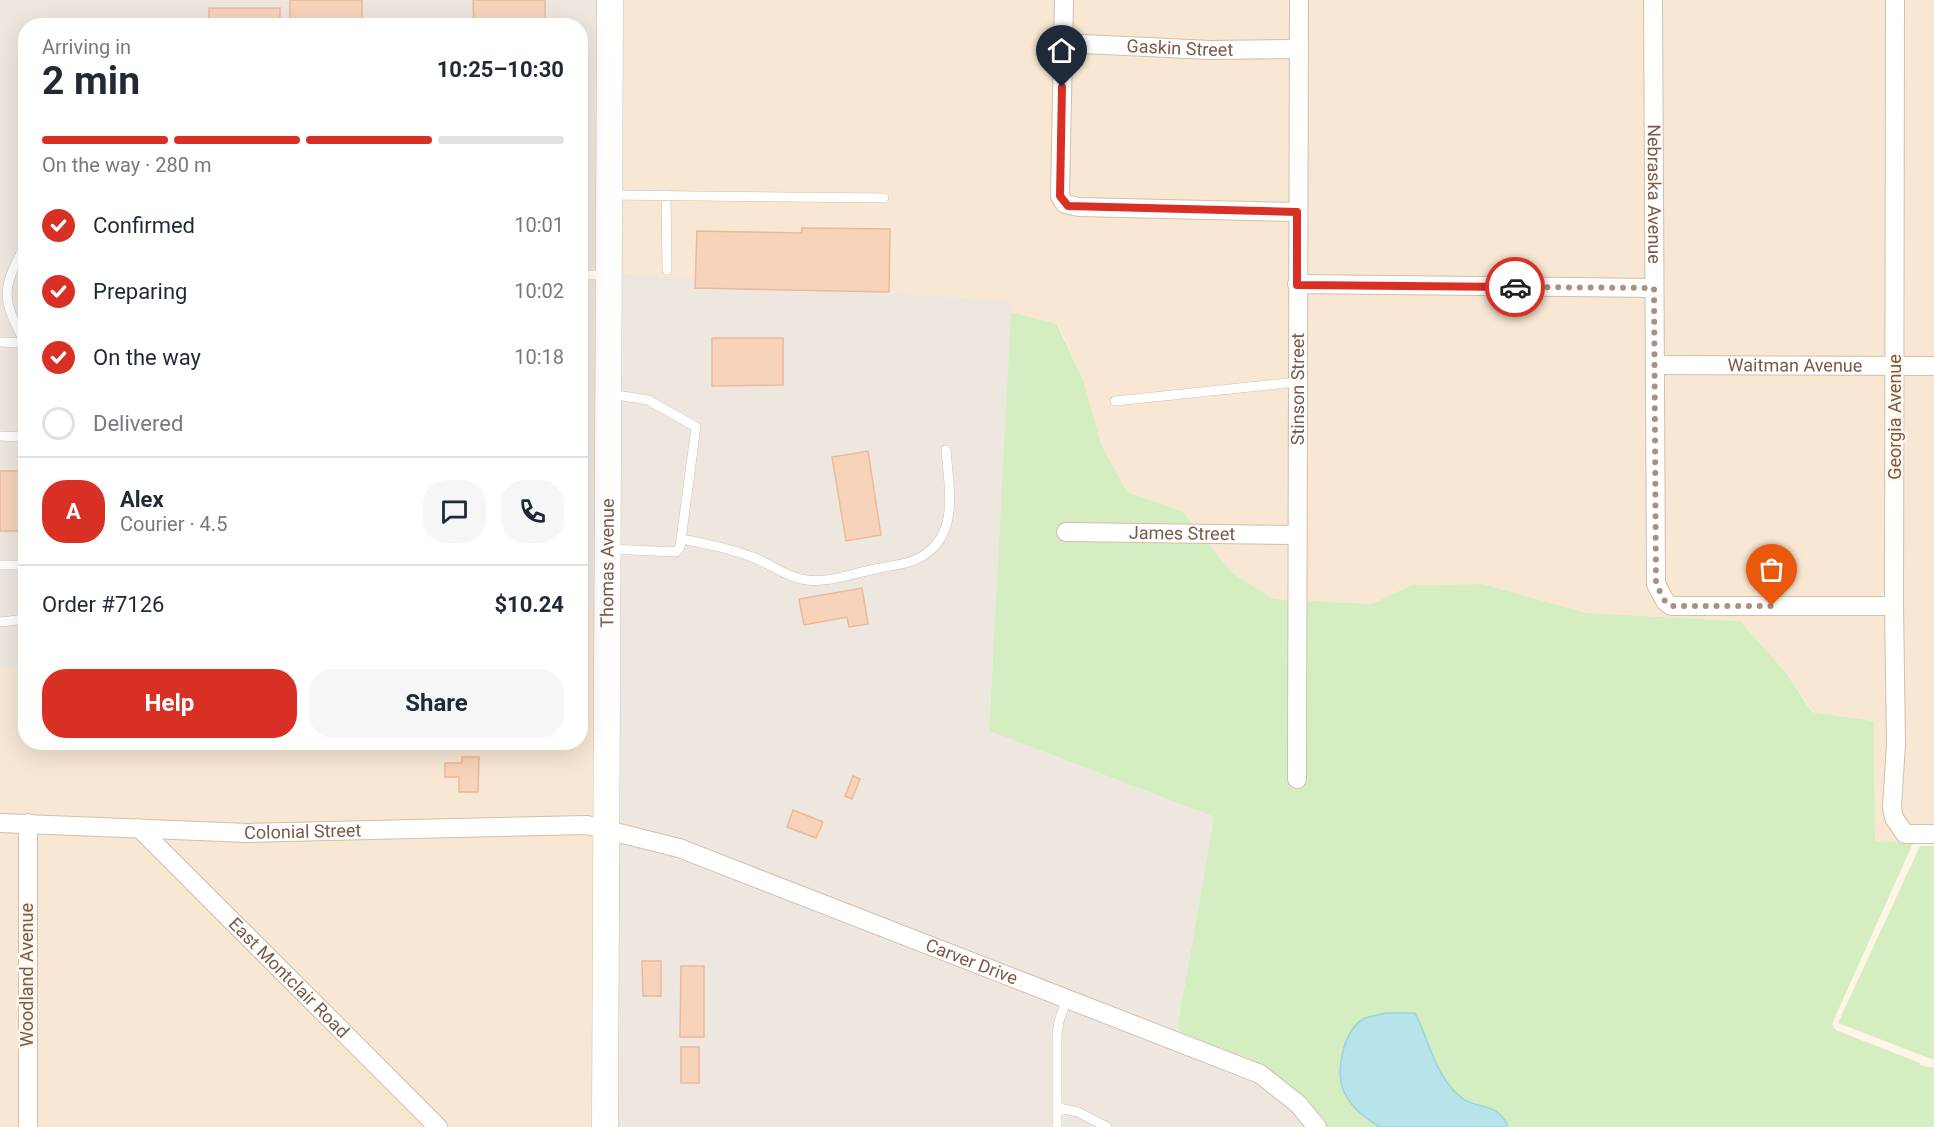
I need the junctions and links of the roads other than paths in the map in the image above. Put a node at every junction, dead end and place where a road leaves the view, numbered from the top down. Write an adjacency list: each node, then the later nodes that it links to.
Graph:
1 (610, 0): 8 (street, Thomas Avenue)
2 (1064, 0): 6 (street)
3 (1299, 0): 7 (street, Stinson Street)
4 (1653, 0): 17 (street, Nebraska Avenue)
5 (1895, 0): 23 (street, Georgia Avenue)
6 (1063, 43): 7 (street, Gaskin Street); 11 (street)
7 (1298, 49): 11 (street, Stinson Street)
8 (609, 195): 9 (lane); 15 (street, Thomas Avenue)
9 (666, 195): 10 (lane); 13 (lane)
10 (884, 198)
11 (1297, 212): 16 (street, Stinson Street)
12 (18, 258): 18 (lane)
13 (667, 270)
14 (588, 275): 15 (lane)
15 (609, 275): 25 (street, Thomas Avenue)
16 (1297, 285): 17 (street); 24 (street, Stinson Street)
17 (1654, 288): 21 (street, Nebraska Avenue)
18 (18, 330)
19 (0, 342): 20 (lane)
20 (18, 343)
21 (1655, 364): 23 (street, Waitman Avenue); 36 (street, Nebraska Avenue)
22 (1934, 366): 23 (street, Waitman Avenue)
23 (1895, 367): 36 (street, Georgia Avenue)
24 (1297, 382): 26 (lane); 31 (street, Stinson Street)
25 (608, 393): 32 (lane); 33 (street, Thomas Avenue)
26 (1115, 401)
27 (0, 436): 28 (lane)
28 (18, 437)
29 (946, 450): 32 (lane)
30 (1066, 532): 31 (street, James Street)
31 (1296, 535): 39 (street, Stinson Street)
32 (681, 539): 33 (lane)
33 (607, 549): 43 (street, Thomas Avenue)
34 (0, 565): 35 (lane)
35 (18, 565)
36 (1894, 606): 44 (street, Georgia Avenue)
37 (18, 620): 38 (lane)
38 (0, 622)
39 (1297, 779)
40 (0, 823): 41 (street, Colonial Street)
41 (28, 823): 42 (street, Colonial Street); 47 (street, Woodland Avenue)
42 (139, 828): 43 (street, Colonial Street); 48 (street, East Montclair Road)
43 (606, 830): 45 (street, Carver Drive); 49 (street, Thomas Avenue)
44 (1934, 834)
45 (1067, 999): 46 (lane); 52 (street, Carver Drive)
46 (1059, 1108): 50 (lane); 51 (lane)
47 (28, 1127)
48 (438, 1127)
49 (604, 1127)
50 (1057, 1127)
51 (1107, 1127)
52 (1317, 1127)

